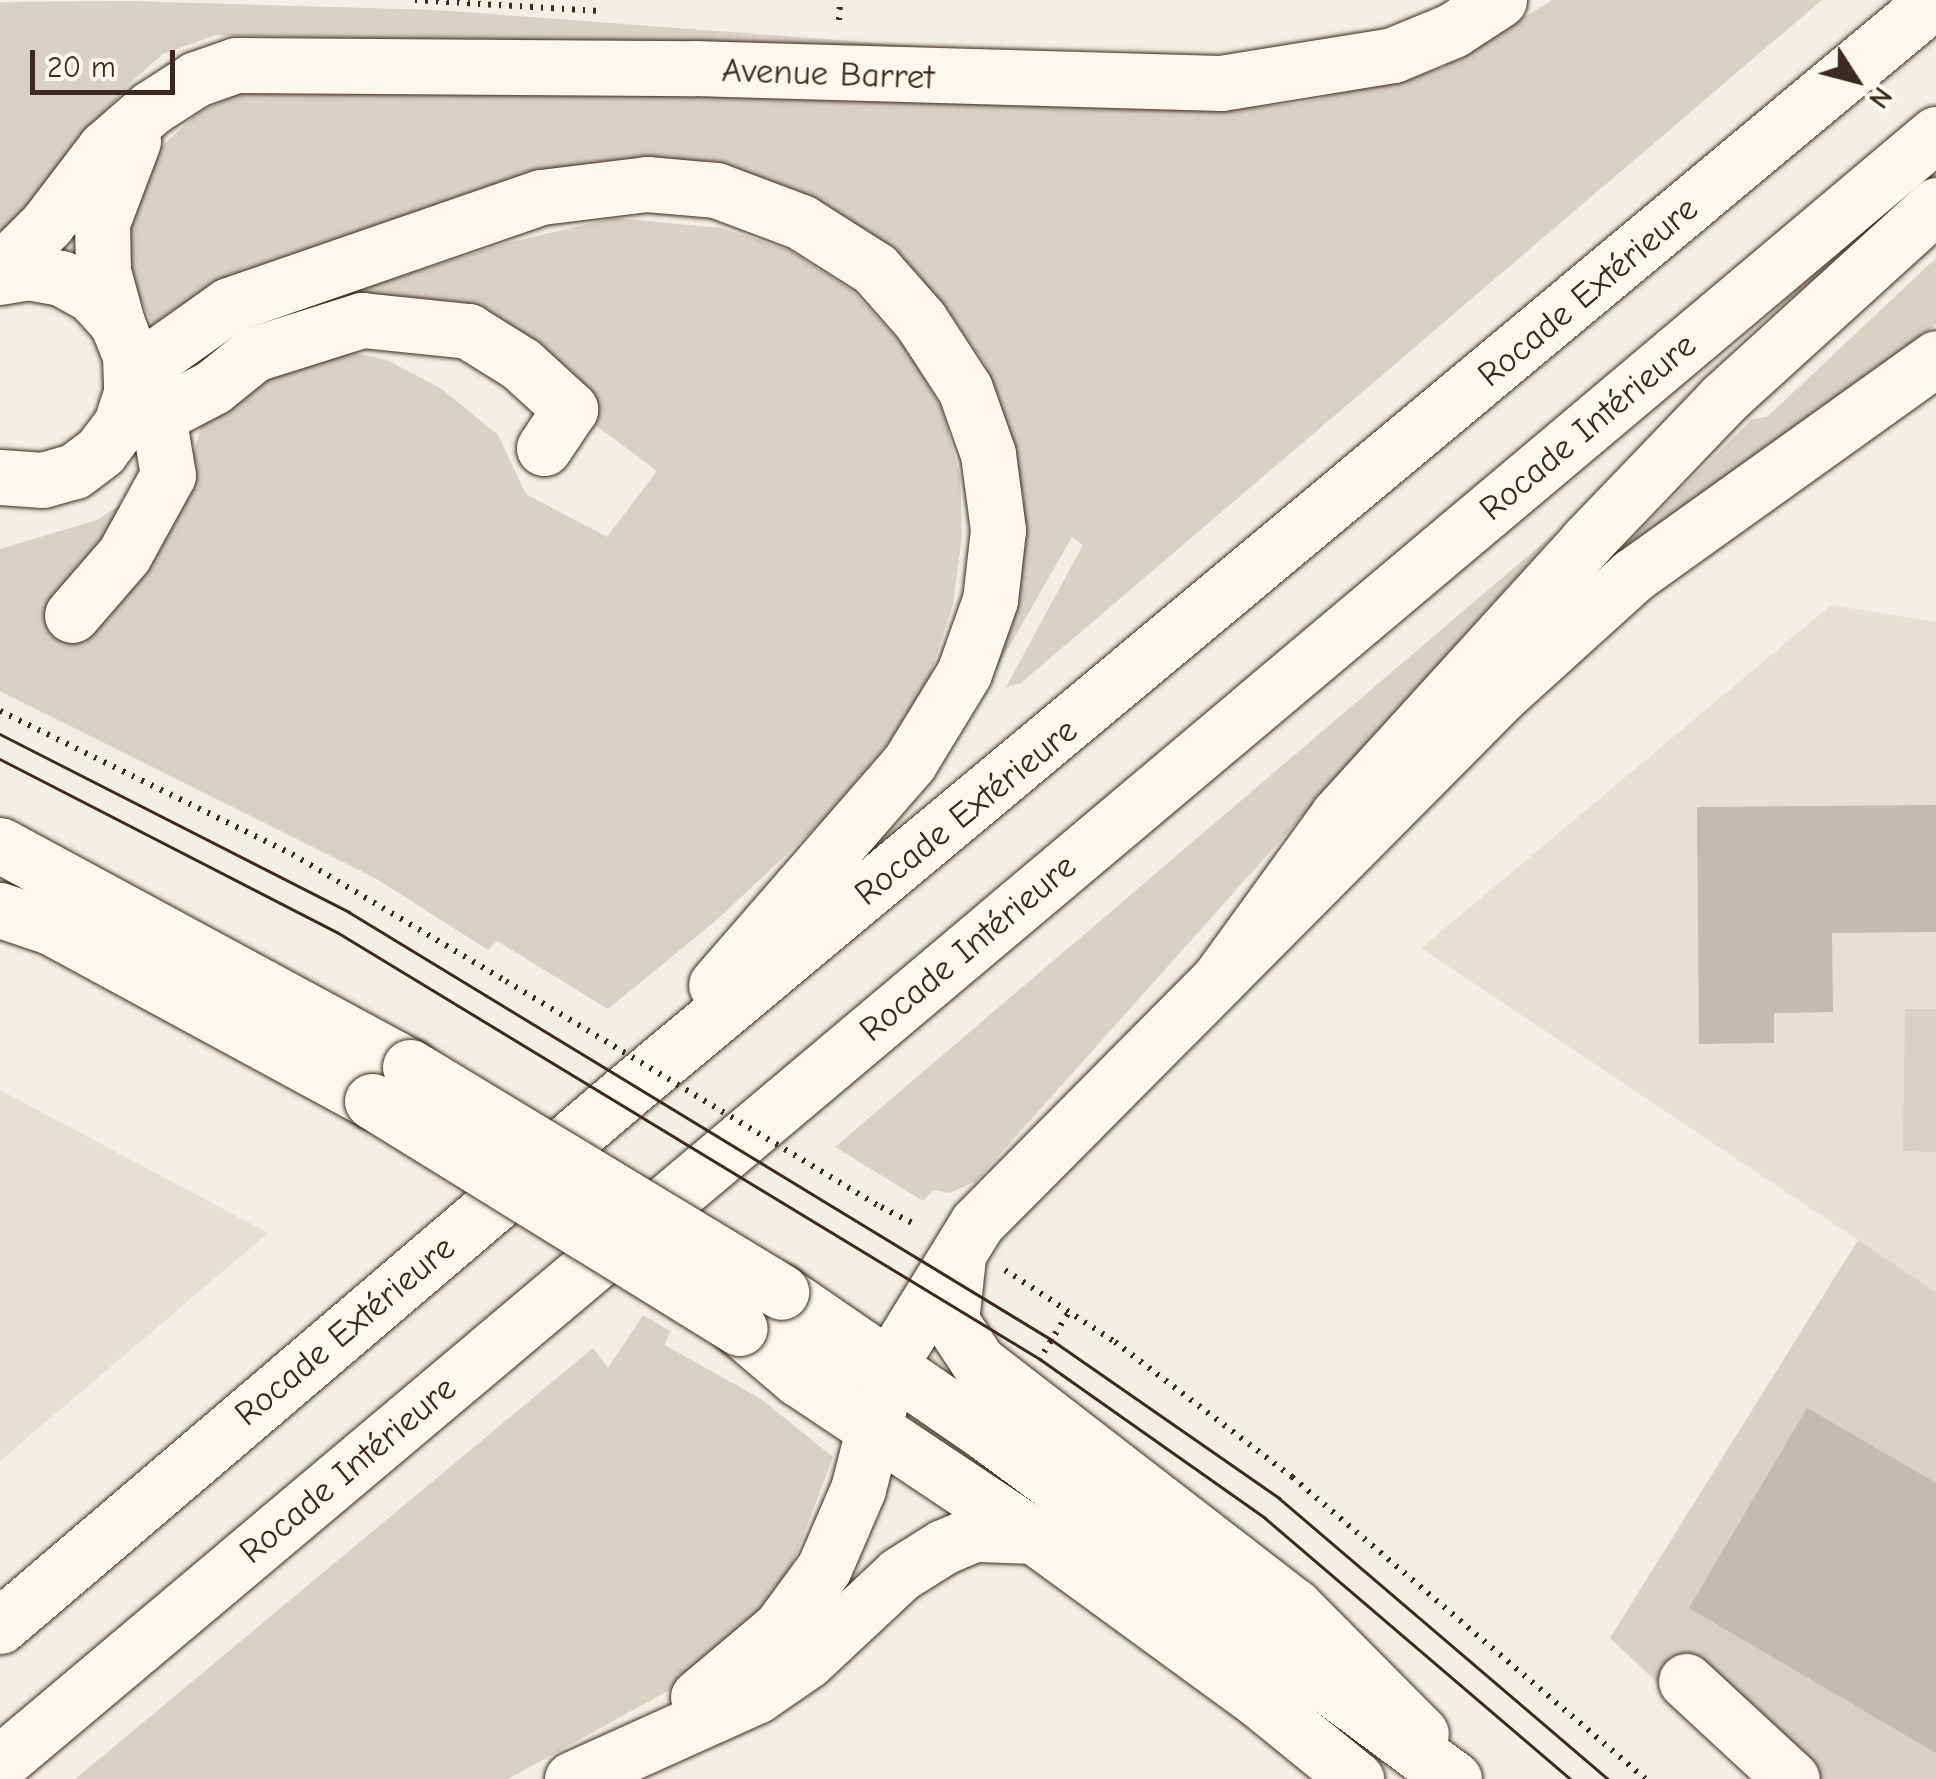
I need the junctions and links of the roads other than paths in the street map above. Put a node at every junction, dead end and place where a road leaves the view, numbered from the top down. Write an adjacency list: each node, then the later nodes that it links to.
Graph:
1 (1499, 0): 3 (main road, Avenue Barret)
2 (1935, 0): 17 (main road, Rocade Extérieure)
3 (151, 108): 6 (main road, Avenue Barret); 7 (main road, Avenue Barret)
4 (1936, 134): 26 (main road, Rocade Intérieure)
5 (1936, 205): 15 (main road)
6 (0, 274): 7 (main road)
7 (117, 323): 9 (main road, Avenue Barret)
8 (1936, 358): 15 (main road)
9 (136, 411): 10 (main road); 11 (main road); 12 (main road, Avenue Barret); 17 (main road)
10 (544, 448)
11 (14, 487)
12 (72, 614)
13 (0, 844): 16 (main road)
14 (0, 910): 16 (main road)
15 (1220, 979): 18 (main road)
16 (391, 1084): 19 (main road, bridge); 20 (main road, bridge)
17 (628, 1090): 23 (main road, Rocade Extérieure)
18 (960, 1242): 20 (main road); 30 (main road)
19 (739, 1328): 20 (main road); 21 (main road)
20 (890, 1364): 21 (main road); 29 (main road)
21 (872, 1427): 22 (main road); 25 (main road)
22 (1034, 1536): 25 (main road); 28 (main road)
23 (0, 1626)
24 (1686, 1681): 31 (main road)
25 (627, 1751): 27 (main road)
26 (0, 1763)
27 (572, 1779)
28 (1356, 1779)
29 (1454, 1779)
30 (1465, 1779)
31 (1792, 1779)

